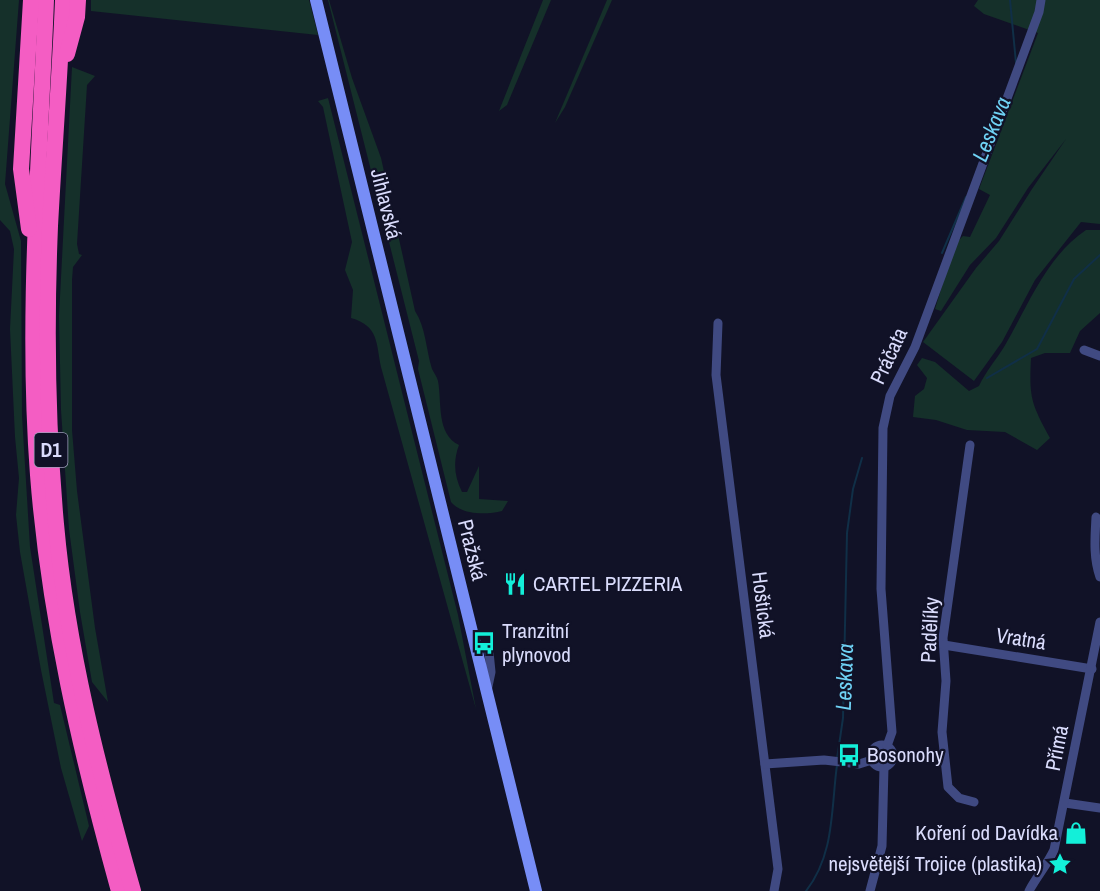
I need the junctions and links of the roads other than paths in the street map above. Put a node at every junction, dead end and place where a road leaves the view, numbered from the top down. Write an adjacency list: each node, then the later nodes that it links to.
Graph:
1 (31, 0): 8 (highway)
2 (46, 0): 8 (highway, D1)
3 (63, 0): 7 (highway, D1)
4 (78, 0): 7 (highway)
5 (316, 0): 12 (main road, Jihlavská)
6 (1041, 0): 23 (street, Práčata)
7 (60, 78): 31 (highway, D1)
8 (34, 308): 30 (highway, D1)
9 (717, 323): 25 (street, Hoštická)
10 (1084, 350): 11 (street)
11 (1100, 356)
12 (419, 417): 22 (main road, Pražská)
13 (970, 445): 19 (street, Padělíky)
14 (1096, 517): 16 (street)
15 (1100, 538): 16 (street)
16 (1096, 566): 17 (street)
17 (1100, 577)
18 (1100, 622): 21 (street, Přímá)
19 (944, 645): 21 (street, Vratná); 27 (street, Padělíky)
20 (489, 652): 22 (street, Pražská)
21 (1092, 669): 28 (street, Přímá)
22 (486, 693): 32 (main road, Pražská)
23 (887, 746): 24 (street); 26 (street)
24 (872, 760): 25 (street); 26 (street)
25 (765, 764): 33 (street, Hoštická)
26 (884, 767): 34 (street)
27 (974, 802)
28 (1065, 803): 29 (street); 35 (street, Přímá)
29 (1100, 808)
30 (119, 891)
31 (133, 891)
32 (536, 891)
33 (774, 891)
34 (870, 891)
35 (1029, 891)

